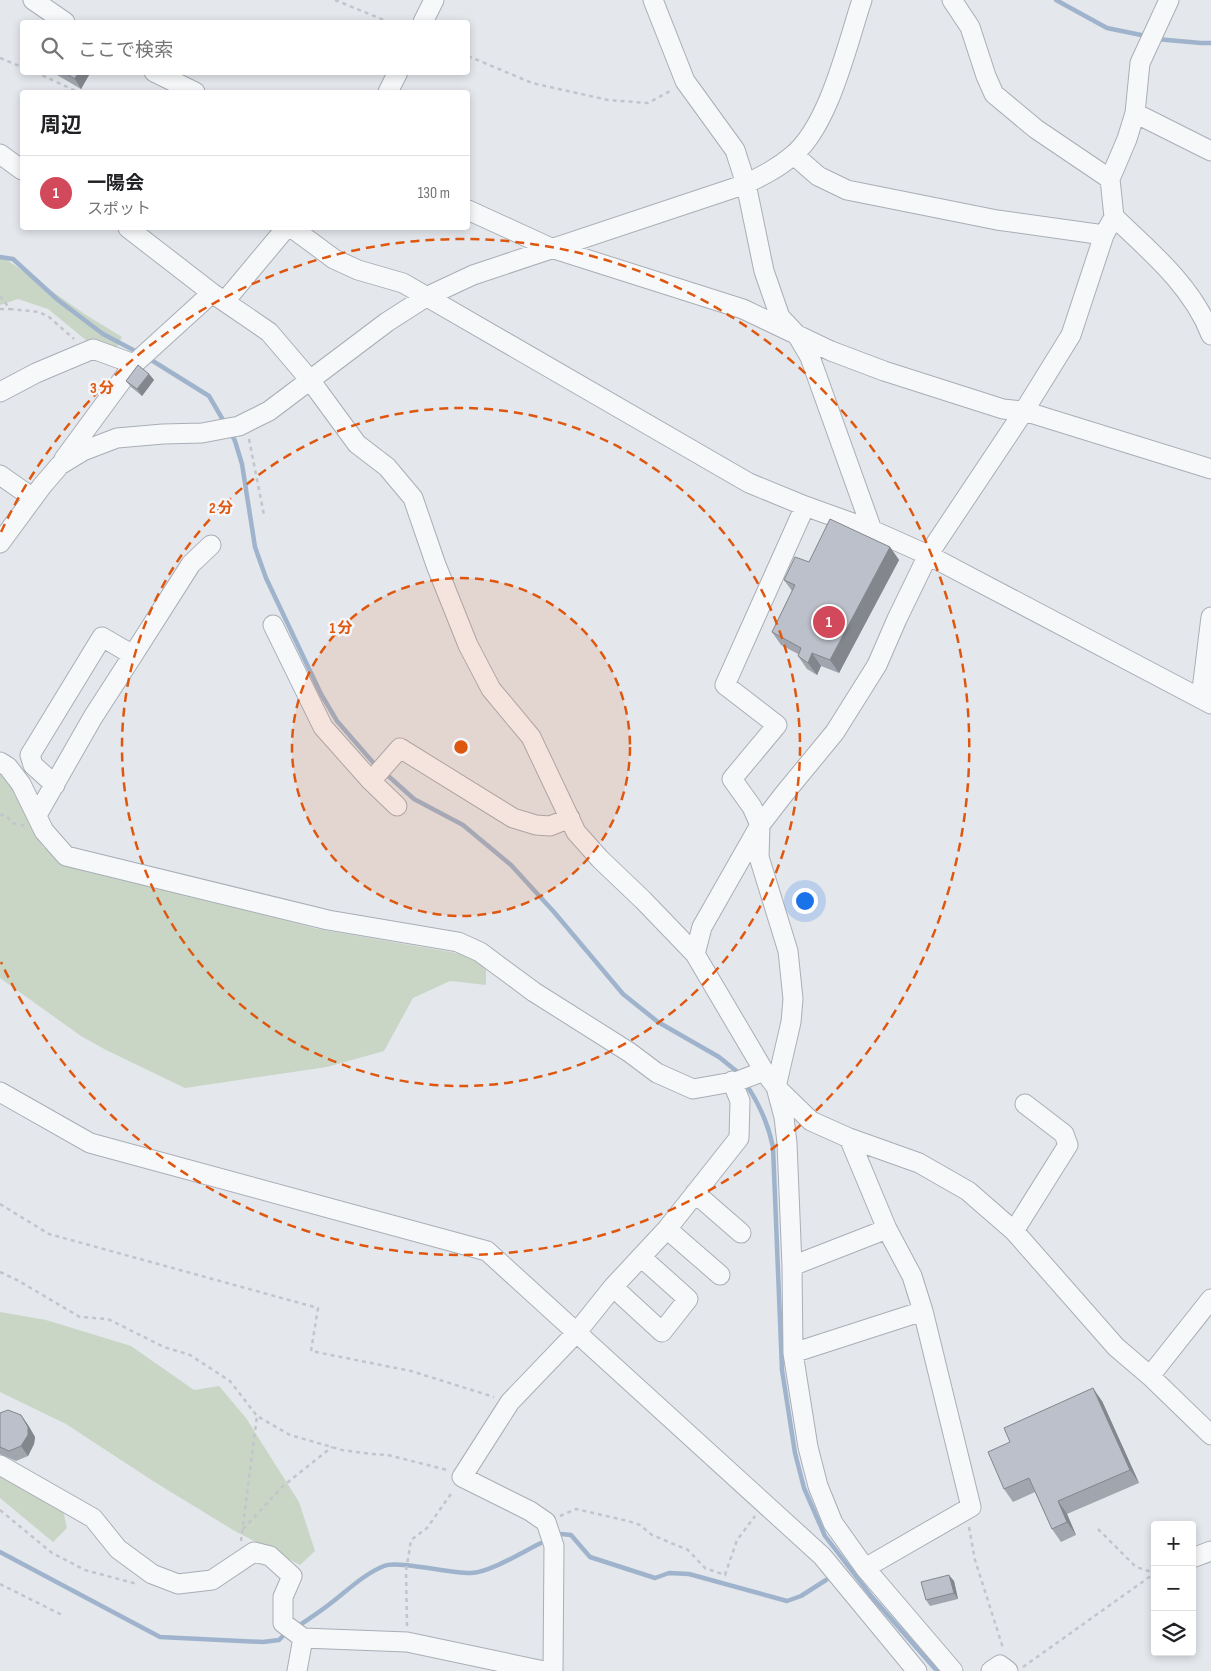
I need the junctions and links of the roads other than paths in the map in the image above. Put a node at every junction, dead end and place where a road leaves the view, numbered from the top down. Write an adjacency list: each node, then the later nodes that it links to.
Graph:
1 (33, 0): 7 (street)
2 (434, 0): 8 (street)
3 (653, 0): 19 (street)
4 (862, 0): 16 (street)
5 (952, 0): 18 (street)
6 (1169, 0): 13 (street)
7 (62, 20)
8 (423, 20)
9 (160, 75): 11 (street)
10 (396, 75): 12 (street)
11 (191, 90)
12 (389, 90)
13 (1135, 113): 14 (street); 18 (street)
14 (1211, 151)
15 (0, 154): 17 (street)
16 (794, 155): 19 (street); 25 (street)
17 (20, 169)
18 (1110, 179): 21 (street)
19 (746, 184): 26 (street); 29 (street)
20 (470, 211): 26 (street)
21 (1114, 217): 25 (street); 30 (street)
22 (131, 230): 27 (street)
23 (284, 230): 27 (street)
24 (295, 230): 28 (street)
25 (1104, 235): 34 (street)
26 (551, 248): 28 (street); 29 (street)
27 (219, 297): 31 (street); 32 (street)
28 (426, 297): 32 (street); 39 (street)
29 (798, 335): 34 (street); 40 (street)
30 (1211, 335)
31 (141, 357): 33 (street); 35 (street)
32 (310, 380): 35 (street); 53 (street)
33 (0, 392)
34 (1024, 411): 36 (street); 43 (street)
35 (60, 465): 38 (street)
36 (1211, 469)
37 (0, 475): 38 (street)
38 (33, 498): 41 (street)
39 (806, 506): 40 (street); 54 (street)
40 (872, 530): 43 (street)
41 (0, 543)
42 (211, 545): 46 (street)
43 (928, 555): 47 (street); 54 (street)
44 (1211, 617): 47 (street)
45 (273, 625): 49 (street)
46 (133, 655): 50 (street); 50 (street)
47 (1206, 701)
48 (0, 762): 52 (street)
49 (377, 774): 51 (street); 53 (street)
50 (55, 785): 52 (street)
51 (397, 806)
52 (37, 815): 56 (street)
53 (570, 818): 55 (street)
54 (760, 825): 55 (street); 57 (street)
55 (695, 954): 56 (street)
56 (746, 1077): 57 (street); 61 (street)
57 (776, 1087): 60 (street); 67 (street)
58 (0, 1092): 72 (street)
59 (1025, 1104): 64 (street)
60 (849, 1138): 63 (street); 64 (street)
61 (695, 1193): 62 (street); 65 (street)
62 (667, 1229): 66 (street); 68 (street)
63 (887, 1229): 67 (street); 71 (street)
64 (1014, 1231): 74 (street)
65 (741, 1233)
66 (641, 1257): 69 (street); 69 (street)
67 (792, 1266): 73 (street)
68 (720, 1275)
69 (614, 1287): 72 (street)
70 (1211, 1299): 74 (street)
71 (923, 1311): 73 (street); 79 (street)
72 (577, 1332): 83 (street); 84 (street)
73 (794, 1353): 79 (street)
74 (1150, 1376): 75 (street)
75 (1208, 1424)
76 (0, 1466): 80 (street)
77 (1211, 1551): 78 (street)
78 (1196, 1557)
79 (865, 1568): 85 (street)
80 (303, 1638): 81 (street); 82 (street)
81 (297, 1671)
82 (544, 1671)
83 (553, 1671)
84 (917, 1671)
85 (953, 1671)
86 (991, 1671): 87 (street)
87 (1008, 1671)

